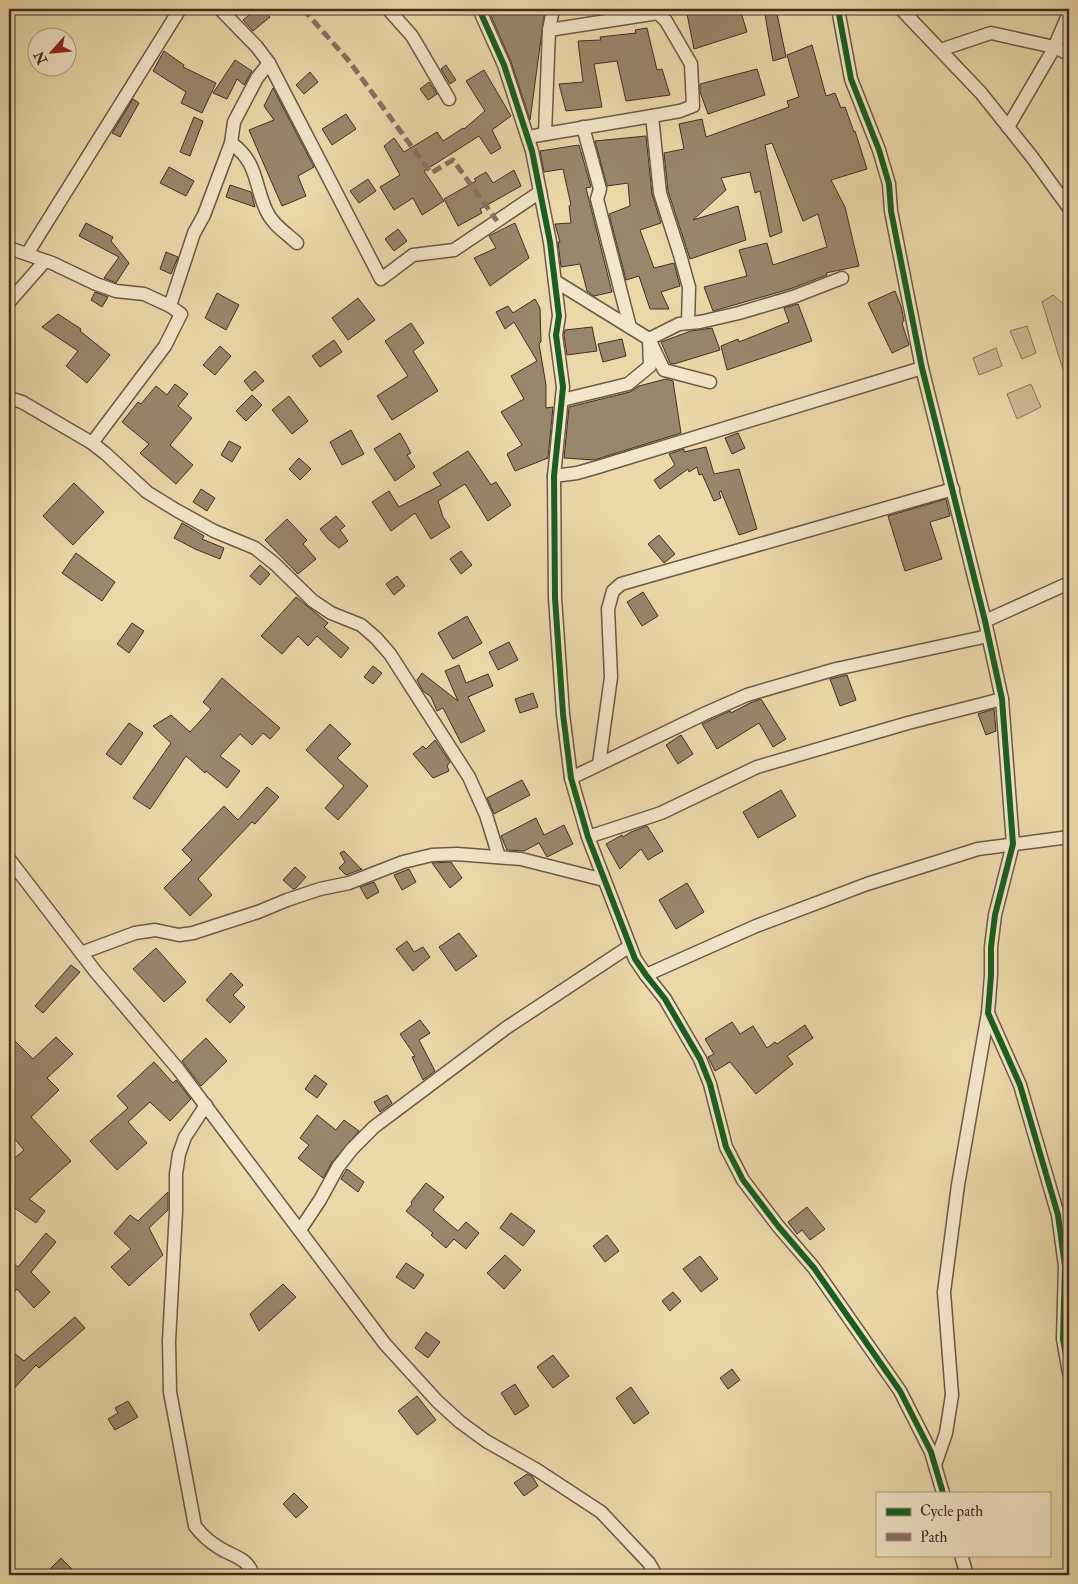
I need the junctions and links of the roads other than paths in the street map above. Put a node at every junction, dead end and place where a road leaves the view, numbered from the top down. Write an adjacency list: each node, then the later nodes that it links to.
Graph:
1 (180, 9): 28 (street)
2 (220, 9): 16 (street)
3 (388, 9): 17 (street)
4 (474, 9): 11 (street)
5 (479, 9): 11 (street)
6 (553, 9): 12 (street)
7 (838, 9): 37 (street)
8 (901, 9): 14 (street)
9 (660, 11): 12 (street); 18 (street)
10 (1069, 13): 13 (street)
11 (486, 23): 22 (street)
12 (549, 30): 21 (street)
13 (1054, 48): 14 (street); 15 (street); 19 (street)
14 (940, 50): 19 (street)
15 (1069, 54)
16 (269, 63): 23 (street); 24 (street)
17 (449, 99)
18 (652, 116): 20 (street); 34 (street)
19 (1008, 127): 25 (street)
20 (583, 128): 21 (street); 35 (street)
21 (545, 134): 22 (street)
22 (528, 137): 24 (street)
23 (231, 143): 26 (street); 33 (street)
24 (540, 192): 31 (street)
25 (1069, 208)
26 (297, 243)
27 (9, 248): 28 (street)
28 (27, 254): 29 (street)
29 (45, 261): 32 (street); 33 (street)
30 (842, 278): 34 (street)
31 (555, 281): 35 (street); 40 (street)
32 (9, 302)
33 (170, 306): 41 (street)
34 (688, 323): 36 (street)
35 (630, 327): 36 (street)
36 (648, 339): 38 (street); 40 (street)
37 (922, 368): 42 (street); 43 (street)
38 (710, 382)
39 (9, 398): 41 (street)
40 (562, 400): 42 (street)
41 (92, 443): 53 (street)
42 (554, 476): 49 (street)
43 (953, 490): 45 (street); 48 (street)
44 (1069, 583): 45 (street)
45 (985, 621): 46 (street)
46 (988, 636): 47 (street); 48 (street)
47 (1002, 699): 50 (street); 52 (street)
48 (600, 764): 49 (street)
49 (571, 778): 50 (street)
50 (588, 837): 55 (street)
51 (1069, 837): 52 (street)
52 (1013, 844): 58 (street); 59 (street)
53 (499, 857): 55 (street); 57 (street)
54 (9, 859): 57 (street)
55 (604, 880): 56 (street)
56 (630, 946): 58 (street); 61 (street)
57 (81, 953): 60 (street)
58 (646, 975): 63 (street)
59 (988, 1013): 62 (street); 63 (street)
60 (206, 1105): 61 (street); 66 (street)
61 (300, 1230): 67 (street)
62 (1069, 1373)
63 (935, 1464): 64 (street)
64 (943, 1492)
65 (961, 1556): 68 (street)
66 (253, 1575)
67 (656, 1575)
68 (967, 1575)

